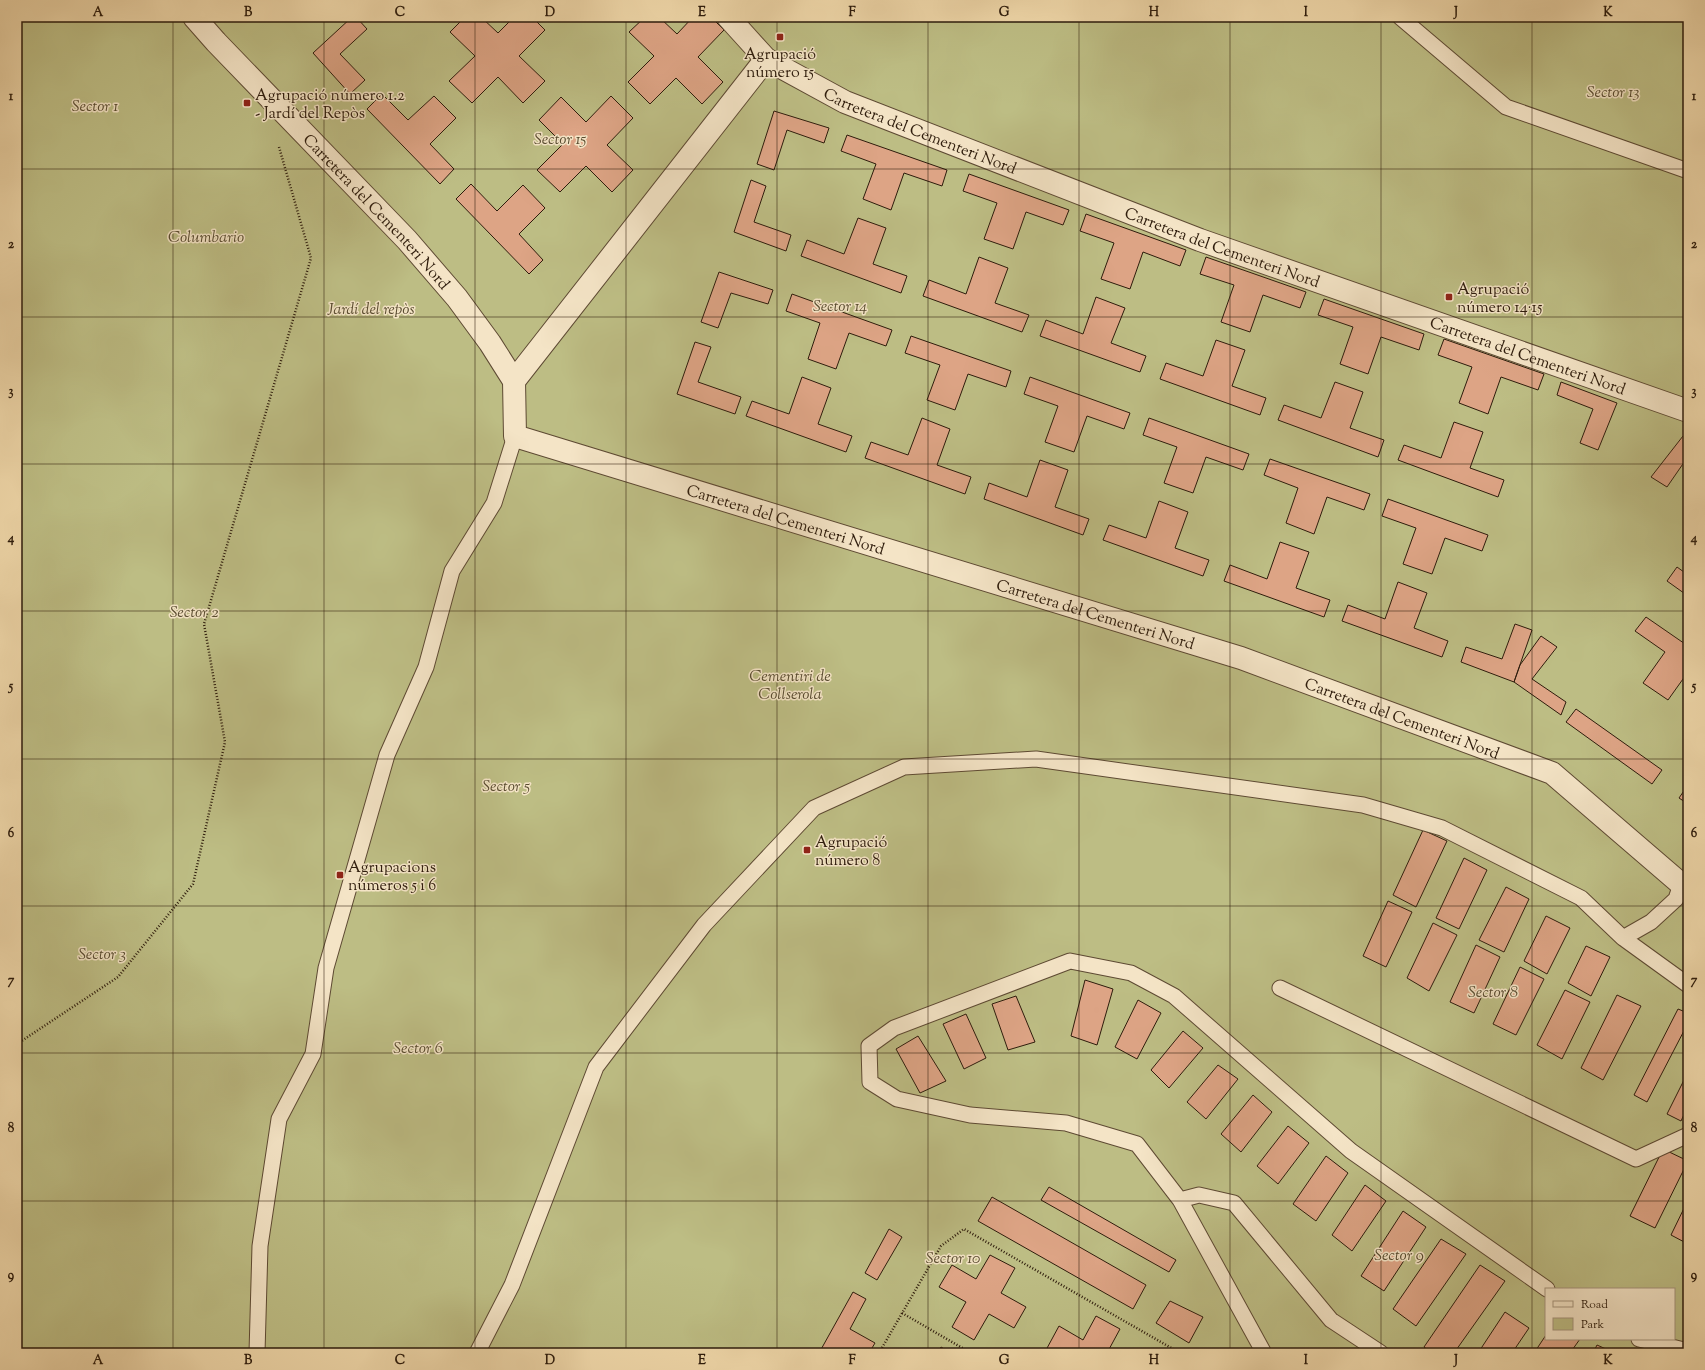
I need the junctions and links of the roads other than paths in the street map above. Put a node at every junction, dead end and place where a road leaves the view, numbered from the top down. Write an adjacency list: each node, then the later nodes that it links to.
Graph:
1 (194, 17): 6 (street, Carretera del Cementeri Nord)
2 (728, 17): 4 (street, Carretera del Cementeri Nord)
3 (1400, 17): 5 (lane)
4 (766, 59): 6 (street); 7 (street, Carretera del Cementeri Nord)
5 (1688, 171)
6 (514, 381): 8 (street)
7 (1688, 411)
8 (514, 436): 9 (street, Carretera del Cementeri Nord); 18 (lane)
9 (1685, 887): 10 (lane)
10 (1623, 938): 11 (lane); 19 (lane)
11 (1688, 985)
12 (1280, 988): 13 (lane)
13 (1688, 1135)
14 (1180, 1200): 15 (lane); 20 (lane); 21 (lane)
15 (1546, 1288)
16 (1643, 1340): 17 (lane)
17 (1688, 1350)
18 (257, 1353)
19 (477, 1353)
20 (1264, 1353)
21 (1381, 1353)

